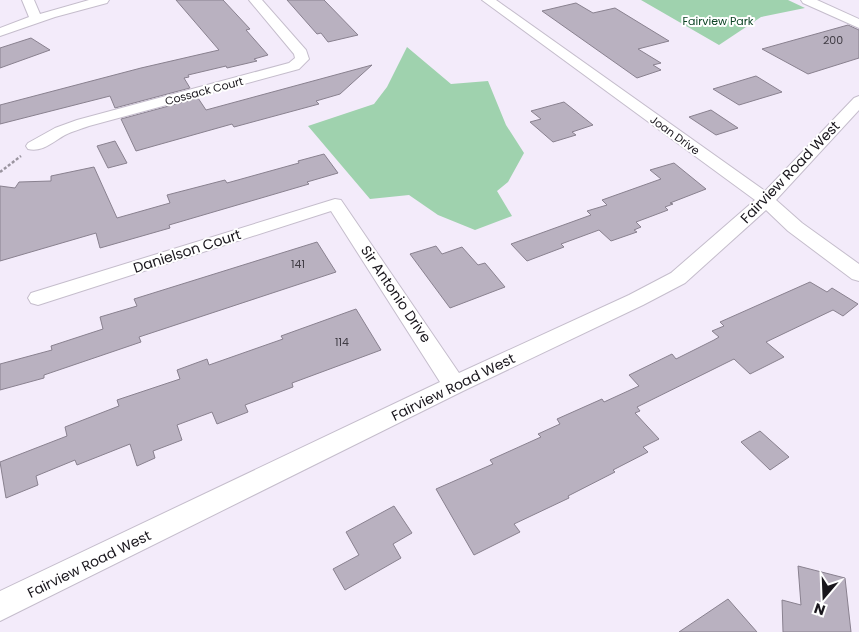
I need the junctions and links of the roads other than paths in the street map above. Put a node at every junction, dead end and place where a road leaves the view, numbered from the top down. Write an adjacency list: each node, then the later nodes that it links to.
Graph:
1 (28, 0): 6 (street)
2 (103, 0): 6 (street)
3 (255, 0): 10 (street, Cossack Court)
4 (488, 0): 11 (street, Joan Drive)
5 (807, 0): 7 (street)
6 (36, 19): 8 (street)
7 (859, 24)
8 (0, 32)
9 (859, 101): 11 (street, Fairview Road West)
10 (34, 146)
11 (766, 200): 13 (street, Joan Drive); 15 (street, Fairview Road West)
12 (335, 204): 14 (street, Danielson Court); 15 (street, Sir Antonio Drive)
13 (859, 274)
14 (38, 298)
15 (455, 385): 16 (street, Fairview Road West)
16 (0, 606)

